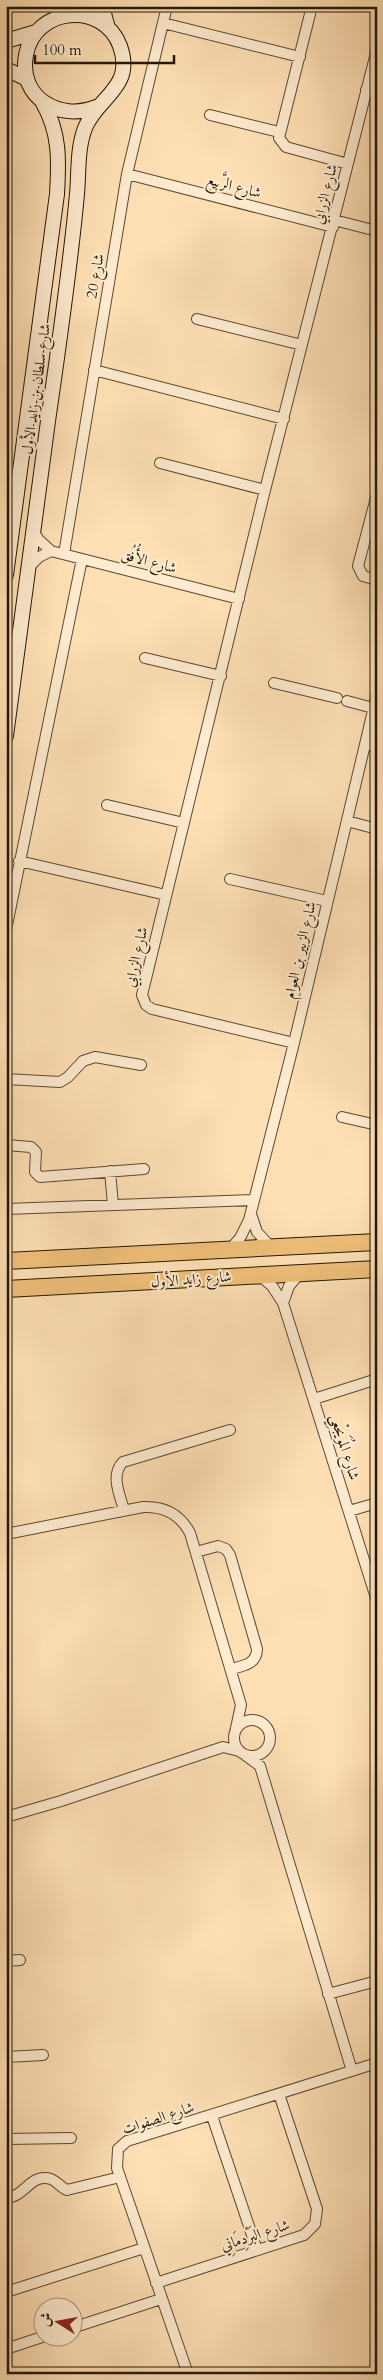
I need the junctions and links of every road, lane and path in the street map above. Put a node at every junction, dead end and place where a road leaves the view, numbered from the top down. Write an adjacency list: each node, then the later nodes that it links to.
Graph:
1 (66, 6): 5 (main road)
2 (102, 6): 7 (main road)
3 (167, 6): 6 (street, شارع 20)
4 (312, 6): 11 (street)
5 (56, 17): 7 (main road); 8 (main road)
6 (163, 23): 11 (street); 21 (street, شارع 20)
7 (108, 28): 17 (main road)
8 (36, 32): 9 (main road); 13 (main road)
9 (6, 41)
10 (377, 49): 14 (street, شارع الزرابي)
11 (300, 57): 19 (street)
12 (6, 69): 13 (main road)
13 (27, 79): 16 (main road)
14 (366, 90): 15 (street); 20 (street, شارع الزرابي)
15 (377, 93)
16 (43, 102): 17 (main road); 36 (main road, شارع سلطان بن زايد الأول)
17 (96, 107): 31 (main road, شارع سلطان بن زايد الأول)
18 (210, 115): 19 (street)
19 (279, 132): 20 (street)
20 (348, 164): 22 (street, شارع الزرابي)
21 (127, 174): 22 (street, شارع الرَّبِيع); 26 (street, شارع 20)
22 (334, 224): 23 (street, شارع الرَّبِيع); 25 (street, شارع الزرابي)
23 (377, 231)
24 (197, 319): 25 (street)
25 (302, 346): 27 (street, شارع الزرابي)
26 (94, 370): 27 (street); 33 (street, شارع 20)
27 (284, 419): 29 (street, شارع الزرابي)
28 (160, 463): 29 (street)
29 (265, 490): 38 (street, شارع الزرابي)
30 (377, 494): 37 (street)
31 (33, 531): 32 (street); 35 (main road, شارع سلطان بن زايد الأول)
32 (52, 551): 33 (street, شارع الأُفُق); 35 (street)
33 (64, 554): 34 (street, شارع الأُفُق)
34 (82, 559): 38 (street, شارع الأُفُق); 51 (street)
35 (29, 567): 42 (main road, شارع سلطان بن زايد الأول)
36 (6, 575)
37 (377, 580)
38 (239, 600): 40 (street, شارع الزرابي)
39 (145, 658): 40 (street)
40 (221, 676): 49 (street, شارع الزرابي)
41 (274, 683): 44 (street)
42 (9, 690): 45 (main road, شارع سلطان بن زايد الأول)
43 (377, 694): 44 (street, شارع الزبير بن العوام)
44 (373, 708): 46 (street, شارع الزبير بن العوام)
45 (6, 736)
46 (372, 745): 48 (street, شارع الزبير بن العوام)
47 (106, 805): 49 (street)
48 (347, 821): 50 (street); 54 (street, شارع الزبير بن العوام)
49 (184, 823): 53 (street, شارع الزرابي)
50 (377, 829)
51 (19, 861): 53 (street); 55 (street)
52 (230, 879): 54 (street)
53 (166, 895): 56 (street, شارع الزرابي)
54 (327, 901): 56 (street, شارع الزبير بن العوام)
55 (6, 930)
56 (294, 1043): 64 (street, شارع الزبير بن العوام)
57 (141, 1065): 58 (street)
58 (6, 1079)
59 (342, 1117): 60 (street)
60 (377, 1125)
61 (6, 1145): 63 (street)
62 (144, 1169): 63 (street)
63 (110, 1171): 65 (street)
64 (253, 1200): 65 (street); 67 (street, شارع الزبير بن العوام)
65 (113, 1205): 66 (street)
66 (6, 1209)
67 (251, 1213): 69 (street); 70 (street, شارع الزبير بن العوام)
68 (377, 1242): 69 (main road, شارع زايد الأول)
69 (270, 1246): 70 (main road, شارع زايد الأول)
70 (231, 1248): 72 (main road, شارع زايد الأول)
71 (6, 1254): 73 (main road)
72 (126, 1255): 73 (main road, شارع زايد الأول); 76 (main road)
73 (28, 1260): 74 (main road, شارع زايد الأول)
74 (6, 1261)
75 (377, 1269): 77 (main road, شارع زايد الأول)
76 (6, 1272)
77 (301, 1272): 78 (main road, شارع زايد الأول); 80 (street)
78 (257, 1274): 79 (main road, شارع زايد الأول); 80 (street, شارع المُوَيجْعِي)
79 (6, 1289)
80 (282, 1303): 82 (street, شارع المُوَيجْعِي)
81 (377, 1380): 82 (street)
82 (314, 1399): 86 (street, شارع المُوَيجْعِي)
83 (230, 1430): 85 (street)
84 (377, 1503): 86 (street)
85 (124, 1510): 87 (street); 88 (street)
86 (349, 1511): 89 (street, شارع المُوَيجْعِي)
87 (6, 1534)
88 (196, 1552): 90 (street); 90 (street)
89 (377, 1601)
90 (231, 1669): 91 (street)
91 (241, 1705): 92 (street); 93 (street)
92 (257, 1721): 93 (street); 95 (street)
93 (235, 1730): 94 (street); 96 (street)
94 (223, 1747): 96 (street); 98 (street)
95 (265, 1749): 96 (street); 97 (street)
96 (242, 1753): 97 (street)
97 (260, 1766): 102 (street)
98 (6, 1817)
99 (20, 1960): 100 (street)
100 (6, 1961)
101 (377, 1981): 102 (street)
102 (328, 1994): 106 (street)
103 (43, 2054): 104 (street)
104 (6, 2057)
105 (377, 2063): 106 (street, شارع الصفوات)
106 (352, 2071): 107 (street, شارع الصفوات)
107 (279, 2094): 108 (street, شارع الصفوات); 114 (street, شارع البَرْدِمَانِي)
108 (212, 2116): 111 (street, شارع الصفوات); 114 (street)
109 (71, 2138): 110 (street)
110 (6, 2139)
111 (119, 2173): 112 (street); 113 (street, شارع الصفوات)
112 (6, 2198)
113 (144, 2248): 115 (street, شارع الصفوات); 116 (street)
114 (257, 2250): 115 (street, شارع البَرْدِمَانِي)
115 (156, 2283): 117 (street, شارع الصفوات)
116 (6, 2292)
117 (161, 2299): 118 (street); 121 (street, شارع الصفوات)
118 (82, 2325)
119 (32, 2340): 120 (street)
120 (6, 2349)
121 (188, 2374)

